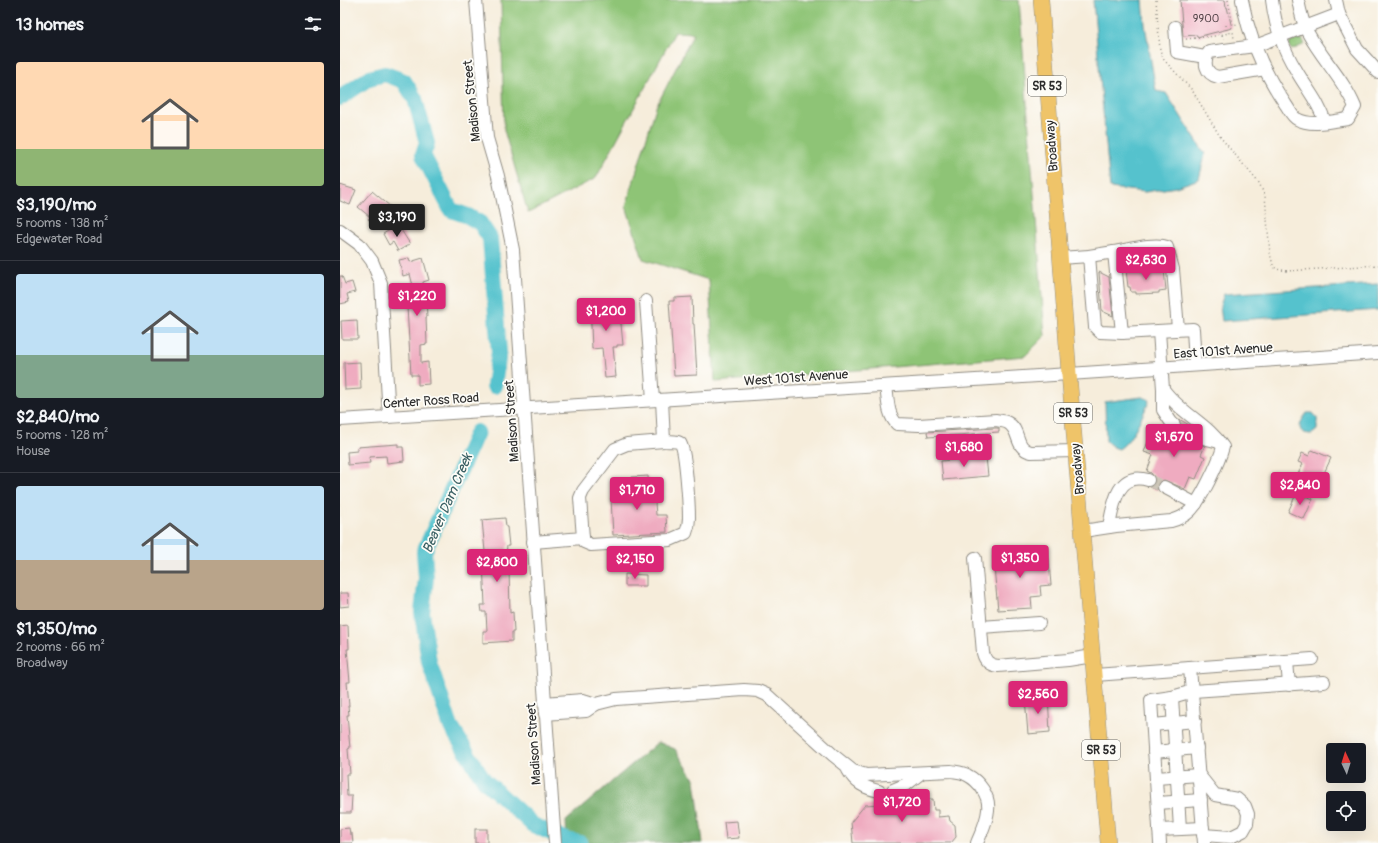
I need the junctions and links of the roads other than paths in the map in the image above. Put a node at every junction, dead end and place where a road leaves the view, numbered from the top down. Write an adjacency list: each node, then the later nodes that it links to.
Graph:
1 (476, 0): 31 (street, Madison Street)
2 (1041, 0): 19 (main road, Broadway / SR 53)
3 (1242, 0): 11 (street)
4 (1272, 0): 10 (street)
5 (1298, 0): 9 (street)
6 (1336, 0): 7 (street)
7 (1339, 14): 9 (street); 14 (street)
8 (1175, 27): 12 (street)
9 (1306, 27): 10 (street); 15 (street)
10 (1280, 36): 11 (street); 15 (street)
11 (1255, 46): 12 (street); 13 (street)
12 (1206, 57): 13 (street)
13 (1265, 69): 15 (street)
14 (1378, 72)
15 (1325, 122)
16 (340, 230): 32 (street)
17 (1114, 252): 18 (street); 21 (street); 23 (street)
18 (1089, 256): 19 (street); 23 (street)
19 (1060, 258): 27 (main road, Broadway / SR 53)
20 (646, 301): 30 (street)
21 (1178, 330): 22 (street); 25 (street)
22 (1159, 331): 23 (street); 26 (street)
23 (1122, 333)
24 (1378, 353): 25 (street, East 101st Avenue)
25 (1196, 366): 26 (street, East 101st Avenue)
26 (1162, 368): 27 (street, East 101st Avenue); 29 (street)
27 (1069, 374): 28 (street, West 101st Avenue); 38 (main road, Broadway / SR 53)
28 (886, 386): 30 (street, West 101st Avenue); 38 (street)
29 (1164, 389): 34 (street); 37 (street)
30 (658, 400): 31 (street, West 101st Avenue); 36 (street)
31 (524, 408): 32 (street, Center Ross Road); 45 (street, Madison Street)
32 (389, 416): 33 (street, Center Ross Road)
33 (340, 420)
34 (1174, 424)
35 (1190, 432): 37 (street)
36 (664, 442): 44 (street); 44 (street)
37 (1220, 442): 41 (street)
38 (1076, 451): 43 (main road, Broadway / SR 53)
39 (1148, 480): 42 (street)
40 (1164, 487): 41 (street)
41 (1196, 504): 42 (street)
42 (1109, 527): 43 (street)
43 (1083, 531): 49 (main road, Broadway / SR 53)
44 (583, 538): 45 (street)
45 (533, 542): 58 (street, Madison Street)
46 (975, 558): 48 (street)
47 (1039, 623): 48 (street)
48 (980, 627): 49 (street)
49 (1093, 656): 53 (main road, Broadway / SR 53)
50 (1312, 659): 51 (street)
51 (1288, 661): 52 (street); 55 (street)
52 (1190, 668): 53 (street); 56 (street)
53 (1095, 674): 80 (main road, Broadway / SR 53)
54 (1324, 682): 55 (street)
55 (1289, 685): 56 (street)
56 (1192, 691): 57 (street); 59 (street)
57 (1172, 697): 60 (street); 61 (street)
58 (544, 708): 65 (street); 78 (street, Madison Street)
59 (1195, 721): 60 (street); 62 (street)
60 (1173, 723): 61 (street); 63 (street)
61 (1153, 725): 64 (street)
62 (1197, 748): 63 (street); 67 (street)
63 (1175, 750): 64 (street); 68 (street)
64 (1154, 752): 69 (street)
65 (844, 764): 66 (street); 71 (street)
66 (921, 773): 70 (street); 79 (street)
67 (1199, 775): 68 (street); 72 (street); 77 (street)
68 (1177, 776): 69 (street); 73 (street)
69 (1156, 778): 74 (street)
70 (893, 790)
71 (879, 791)
72 (1201, 800): 73 (street); 77 (street)
73 (1178, 801): 74 (street); 75 (street)
74 (1158, 804): 76 (street)
75 (1180, 829): 76 (street); 77 (street)
76 (1159, 830): 81 (street)
77 (1203, 835)
78 (555, 843)
79 (977, 843)
80 (1108, 843)
81 (1160, 843)

